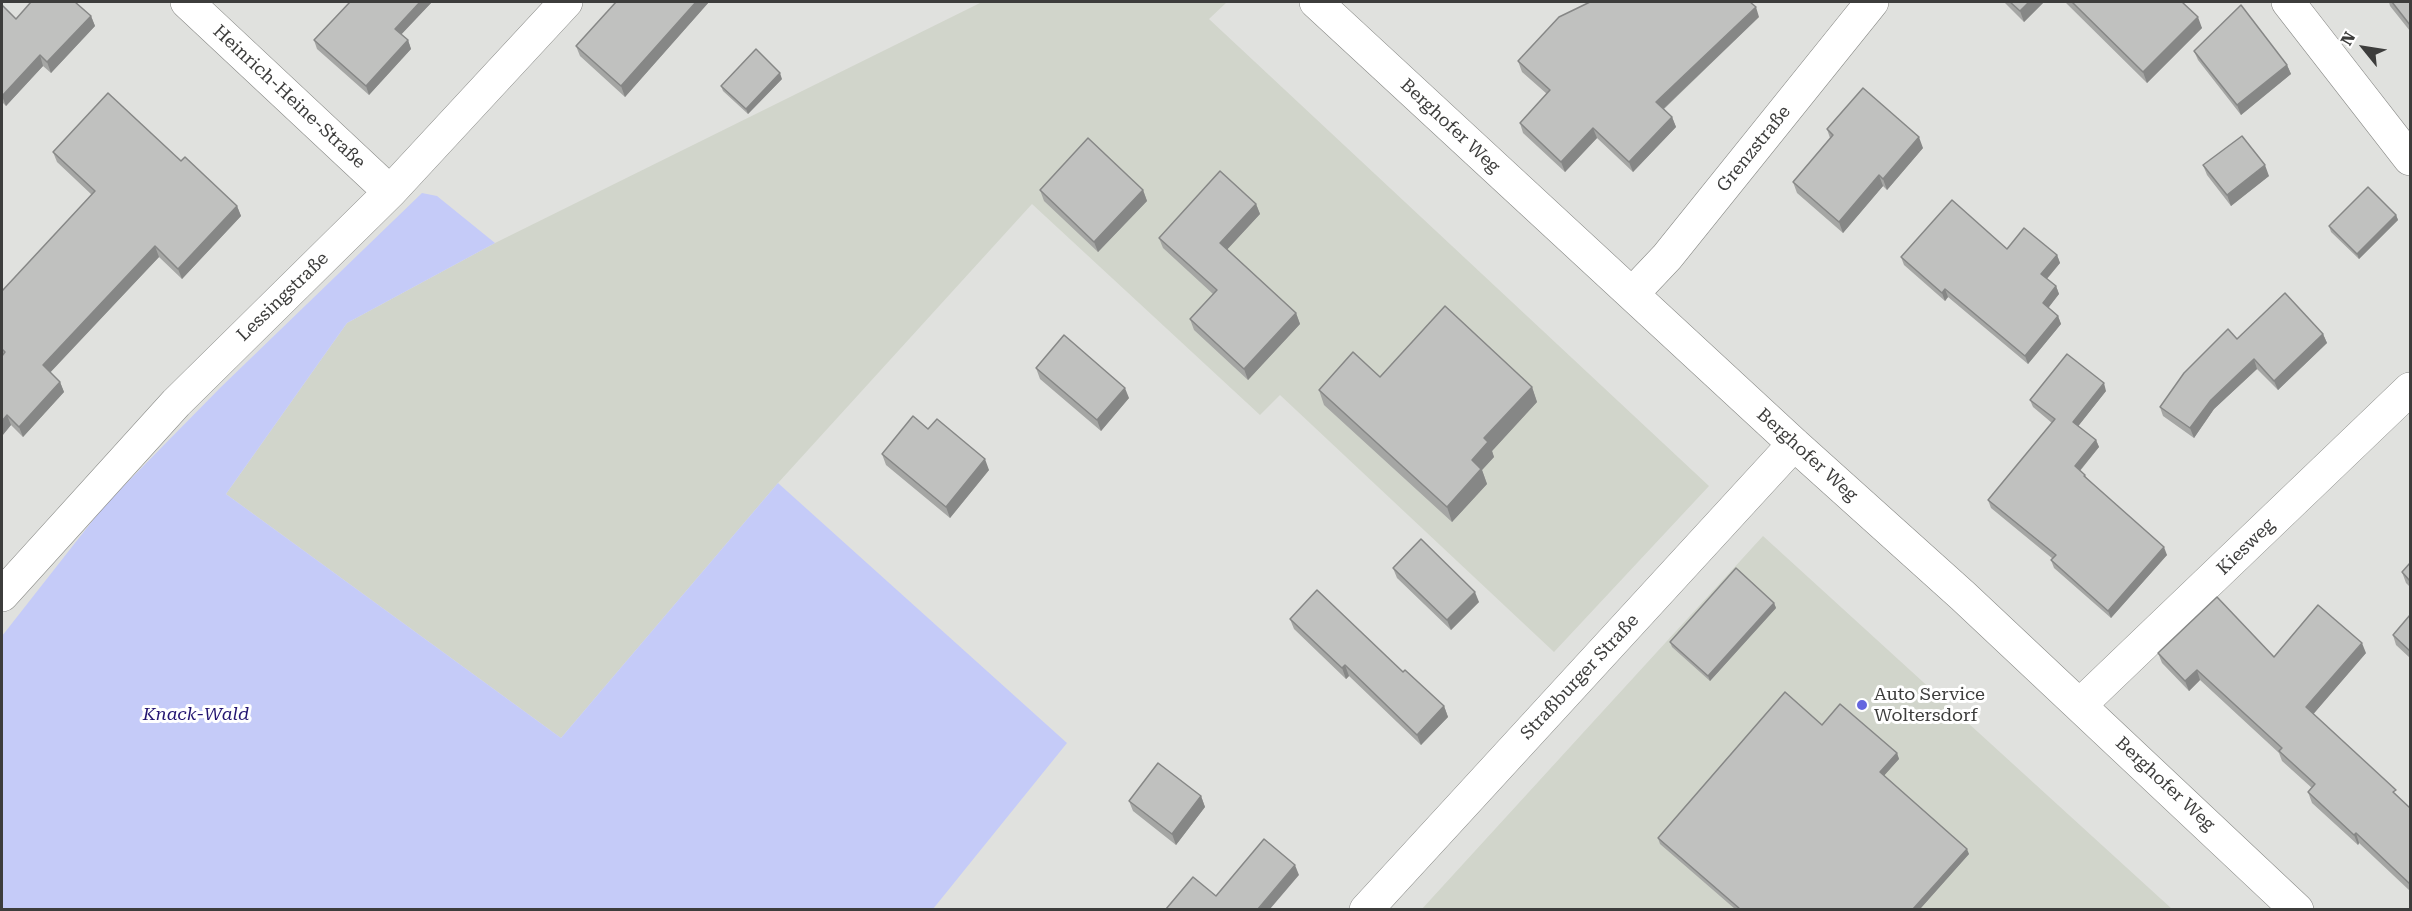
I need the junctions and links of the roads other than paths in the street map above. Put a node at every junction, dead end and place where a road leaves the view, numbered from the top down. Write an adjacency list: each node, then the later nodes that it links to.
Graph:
1 (187, 2): 7 (street, Heinrich-Heine-Straße)
2 (566, 2): 7 (street, Lessingstraße)
3 (1316, 2): 8 (street, Berghofer Weg)
4 (1872, 2): 8 (street, Grenzstraße)
5 (2288, 2): 6 (street)
6 (2410, 159)
7 (390, 192): 11 (street, Lessingstraße)
8 (1632, 294): 10 (street, Berghofer Weg)
9 (2410, 389): 12 (street, Kiesweg)
10 (1794, 444): 12 (street, Berghofer Weg); 13 (street, Straßburger Straße)
11 (2, 595)
12 (2080, 705): 14 (street, Berghofer Weg)
13 (1366, 909)
14 (2297, 909)

